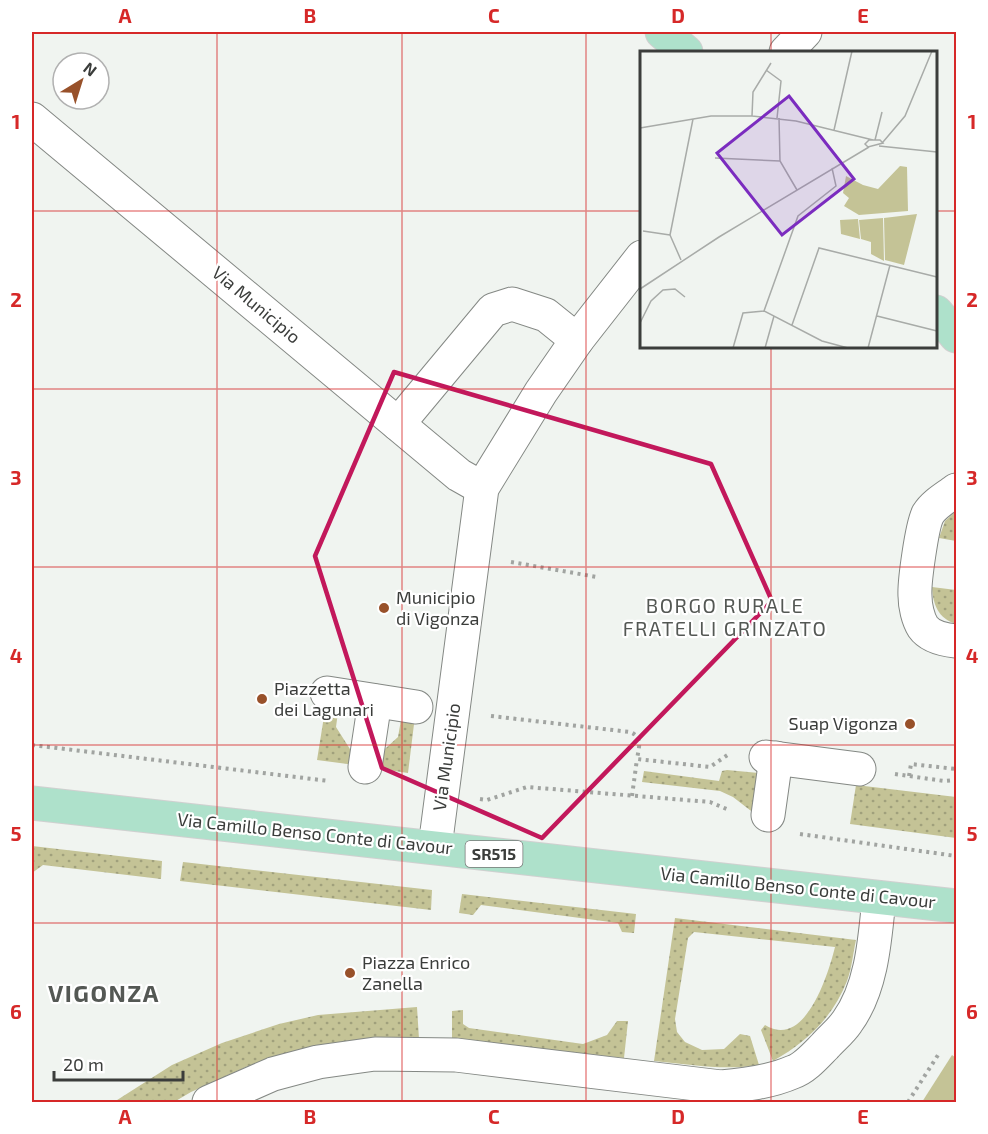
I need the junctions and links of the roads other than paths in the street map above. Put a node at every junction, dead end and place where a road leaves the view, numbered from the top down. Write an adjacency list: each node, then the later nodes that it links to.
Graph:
1 (663, 32): 3 (main road)
2 (805, 32): 4 (street)
3 (685, 51)
4 (787, 51)
5 (32, 119): 10 (street, Via Municipio)
6 (640, 260): 9 (street, Via Municipio)
7 (937, 313): 8 (main road)
8 (957, 336)
9 (577, 340): 10 (street); 11 (street, Via Municipio)
10 (398, 424): 11 (street, Via Municipio)
11 (482, 488): 21 (street, Via Municipio)
12 (957, 490): 13 (street)
13 (957, 641)
14 (327, 693): 15 (street)
15 (375, 700): 16 (street); 17 (street)
16 (416, 707)
17 (365, 767)
18 (859, 769): 20 (street)
19 (32, 803): 21 (main road, Via Camillo Benso Conte di Cavour / SR515)
20 (768, 815)
21 (435, 848): 22 (main road, Via Camillo Benso Conte di Cavour / SR515)
22 (879, 898): 23 (main road, Via Camillo Benso Conte di Cavour / SR515); 24 (street)
23 (957, 906)
24 (209, 1102)

